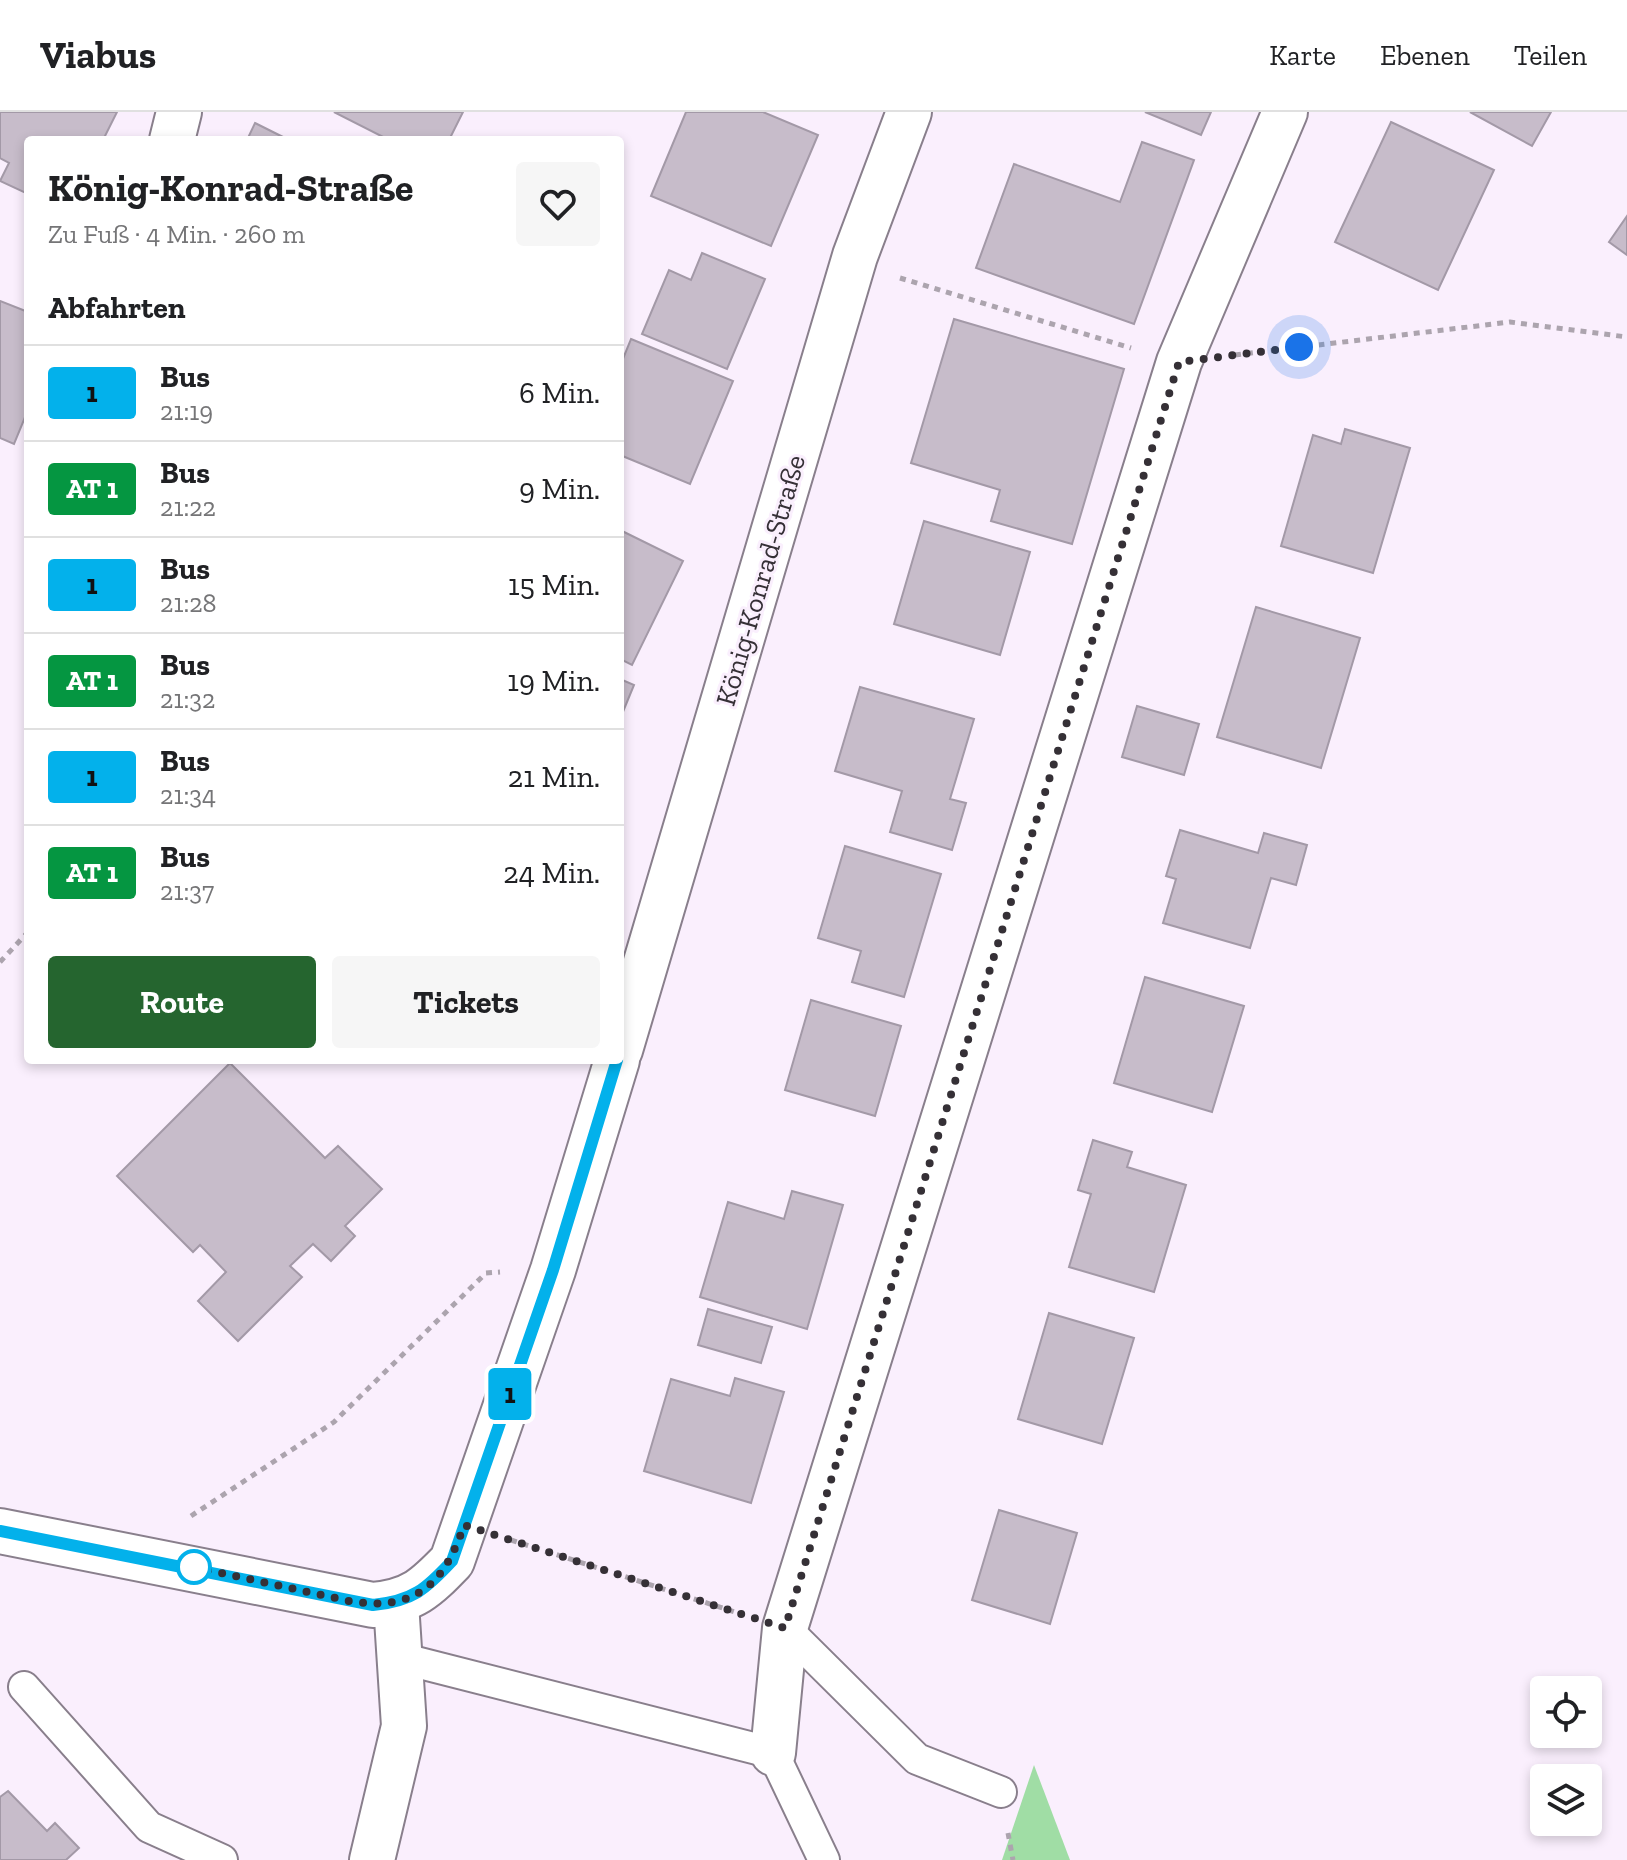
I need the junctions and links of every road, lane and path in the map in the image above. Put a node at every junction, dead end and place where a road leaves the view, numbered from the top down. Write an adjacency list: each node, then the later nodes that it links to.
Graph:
1 (179, 112): 4 (street)
2 (909, 112): 10 (street, König-Konrad-Straße)
3 (1285, 112): 7 (street)
4 (173, 136)
5 (904, 280): 7 (path)
6 (1627, 337): 7 (path)
7 (1179, 362): 17 (street)
8 (24, 936): 9 (path)
9 (0, 962)
10 (624, 1036)
11 (616, 1064): 12 (street)
12 (553, 1270): 13 (street); 15 (path)
13 (464, 1525): 16 (street); 17 (path)
14 (0, 1531): 15 (street)
15 (130, 1556): 16 (street)
16 (396, 1603): 18 (street)
17 (785, 1628): 20 (street); 21 (lane)
18 (400, 1658): 20 (lane); 23 (street)
19 (24, 1687): 22 (lane)
20 (773, 1753): 24 (lane)
21 (1001, 1792)
22 (222, 1860)
23 (372, 1860)
24 (824, 1860)

